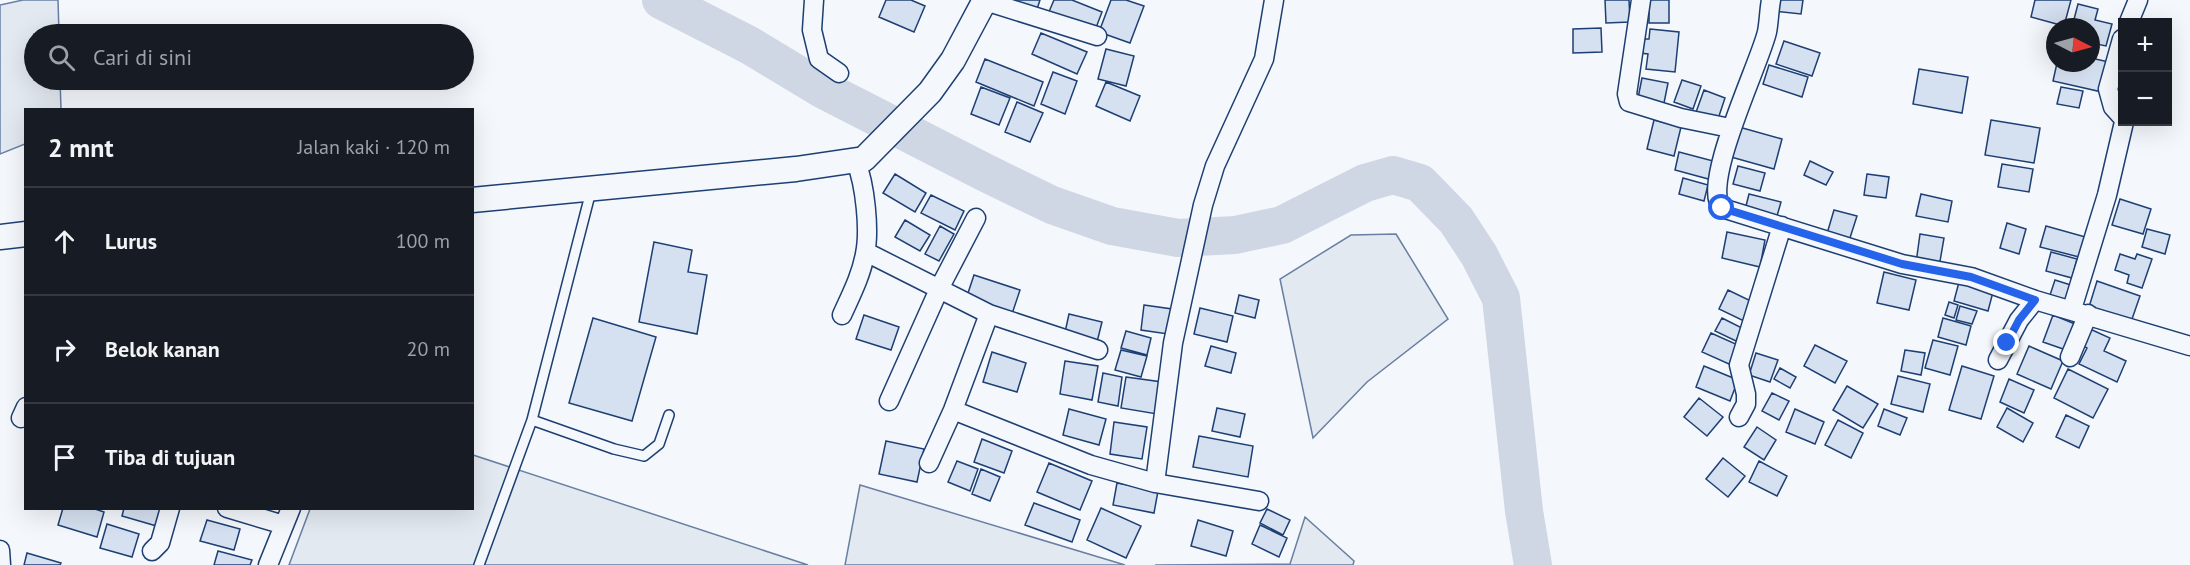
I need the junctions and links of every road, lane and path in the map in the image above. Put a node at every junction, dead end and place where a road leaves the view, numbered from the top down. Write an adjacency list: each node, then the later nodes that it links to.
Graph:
1 (814, 0): 10 (street)
2 (985, 0): 8 (street); 14 (street)
3 (1274, 0): 37 (street)
4 (1641, 0): 13 (street)
5 (1770, 0): 13 (street)
6 (2138, 0): 7 (street)
7 (2131, 18)
8 (1097, 36)
9 (2118, 53): 11 (street)
10 (838, 73)
11 (2118, 113)
12 (2123, 126): 24 (street)
13 (1730, 128): 18 (street)
14 (860, 160): 15 (street); 21 (street)
15 (591, 189): 16 (street); 35 (lane)
16 (474, 200)
17 (976, 218): 22 (street)
18 (1782, 226): 23 (street); 34 (street)
19 (24, 234): 20 (street)
20 (0, 237)
21 (866, 252): 22 (street); 26 (street)
22 (940, 287): 25 (street); 31 (street)
23 (2035, 300): 24 (street); 30 (street)
24 (2080, 312): 27 (street); 29 (street)
25 (989, 314): 28 (street); 32 (street)
26 (842, 315)
27 (2190, 346)
28 (1098, 350)
29 (2070, 357)
30 (1998, 360)
31 (889, 401)
32 (953, 410): 36 (street); 37 (street)
33 (669, 415): 35 (lane)
34 (1739, 417)
35 (532, 420): 46 (lane)
36 (929, 463)
37 (1155, 483): 38 (street)
38 (1259, 501)
39 (169, 510): 43 (street)
40 (241, 510): 41 (street)
41 (288, 517): 45 (street)
42 (0, 550): 44 (street)
43 (152, 551)
44 (1, 565)
45 (268, 565)
46 (479, 565)

